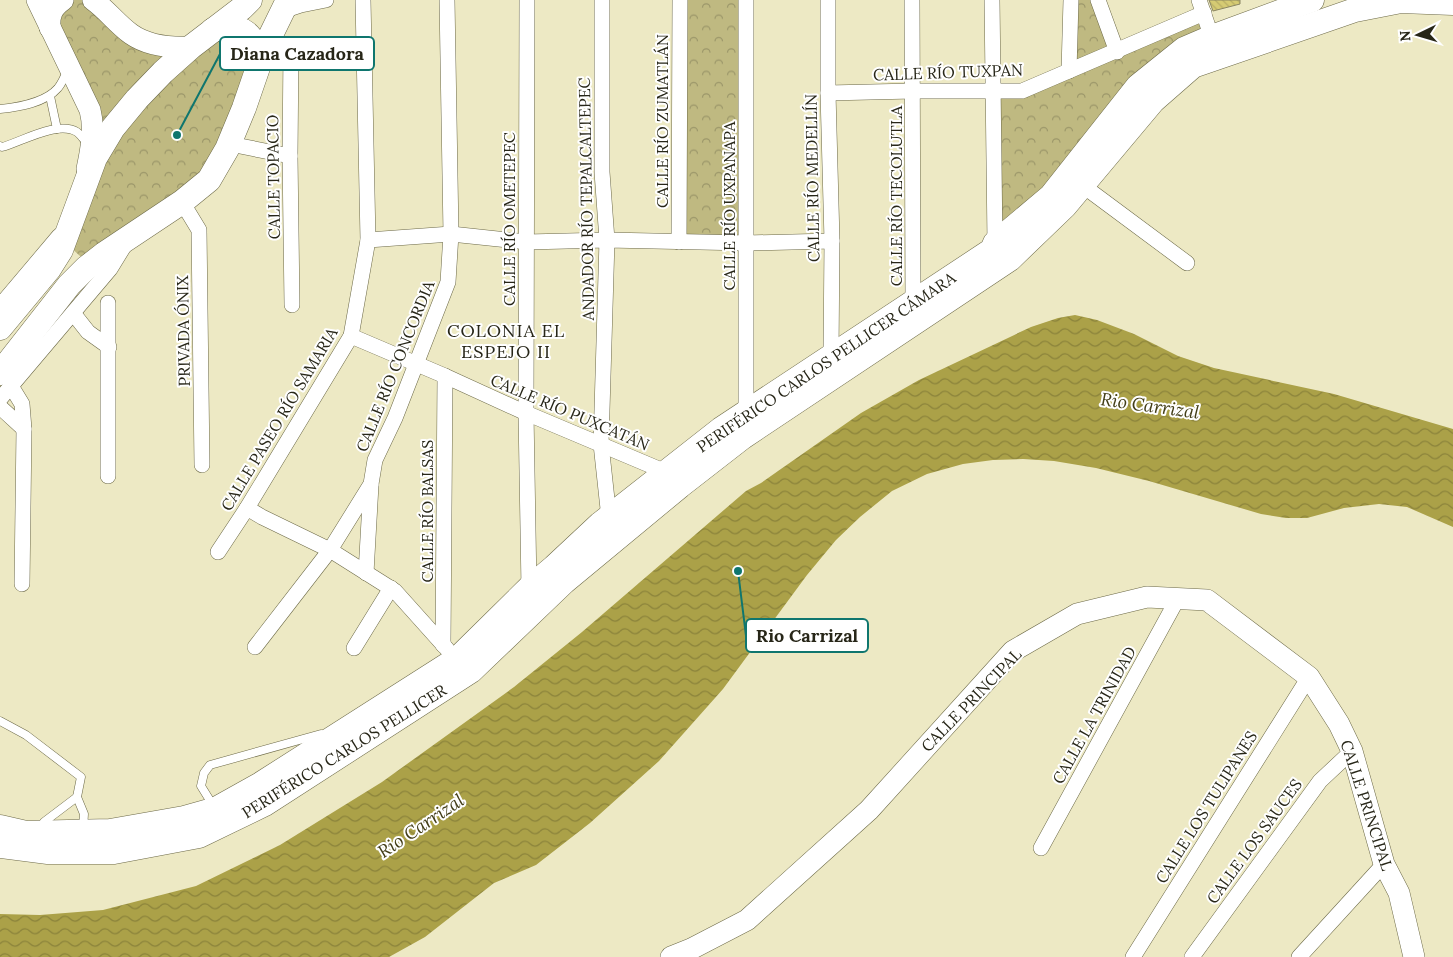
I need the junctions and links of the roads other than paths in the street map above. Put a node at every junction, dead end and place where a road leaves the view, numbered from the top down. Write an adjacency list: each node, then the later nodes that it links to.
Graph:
1 (37, 0): 21 (main road)
2 (63, 0): 21 (main road)
3 (93, 0): 24 (main road)
4 (250, 0): 22 (main road)
5 (326, 0): 19 (street)
6 (363, 0): 46 (street, CALLE PASEO RÍO SAMARIA)
7 (447, 0): 44 (street, CALLE RÍO CONCORDIA)
8 (527, 0): 49 (street, CALLE RÍO OMETEPEC)
9 (602, 0): 47 (street, ANDADOR RÍO TEPALCALTEPEC)
10 (680, 0): 50 (street, CALLE RÍO ZUMATLÁN)
11 (746, 0): 51 (street, CALLE RÍO UXPANAPA)
12 (828, 0): 32 (street, CALLE RÍO MEDELLÍN)
13 (912, 0): 30 (street, CALLE RÍO TECOLUTLA)
14 (992, 0): 31 (street)
15 (1070, 0): 29 (street)
16 (1098, 0): 26 (street)
17 (1312, 0): 23 (main road, PERIFÉRICO CARLOS PELLICER CÁMARA)
18 (1453, 3): 23 (main road, PERIFÉRICO CARLOS PELLICER CÁMARA)
19 (285, 5): 27 (main road)
20 (1202, 7): 23 (street); 26 (street, CALLE RÍO TUXPAN)
21 (50, 28): 28 (main road)
22 (213, 30): 24 (main road); 27 (main road)
23 (1214, 47): 40 (main road, PERIFÉRICO CARLOS PELLICER CÁMARA); 52 (main road, PERIFÉRICO CARLOS PELLICER CÁMARA)
24 (187, 50): 41 (main road)
25 (291, 50): 39 (street, CALLE TOPACIO)
26 (1117, 52): 29 (street, CALLE RÍO TUXPAN)
27 (258, 64): 36 (main road)
28 (69, 67): 33 (lane); 38 (main road)
29 (1069, 71): 31 (street, CALLE RÍO TUXPAN)
30 (913, 91): 31 (street, CALLE RÍO TUXPAN); 32 (street, CALLE RÍO TUXPAN); 55 (street, CALLE RÍO TECOLUTLA)
31 (993, 91): 52 (street)
32 (828, 93): 48 (street, CALLE RÍO MEDELLÍN)
33 (50, 96): 34 (lane); 35 (lane)
34 (0, 109)
35 (57, 129): 37 (lane); 38 (lane)
36 (230, 144): 39 (street); 42 (main road)
37 (0, 146)
38 (91, 147): 41 (main road)
39 (290, 156): 57 (street, CALLE TOPACIO)
40 (1082, 185): 54 (street); 82 (main road, PERIFÉRICO CARLOS PELLICER CÁMARA)
41 (84, 186): 43 (main road)
42 (182, 202): 45 (main road); 73 (street, PRIVADA ÓNIX)
43 (69, 229): 53 (main road); 58 (street); 60 (main road)
44 (451, 234): 46 (street); 49 (street); 64 (street, CALLE RÍO CONCORDIA)
45 (129, 237): 53 (main road); 59 (street)
46 (368, 240): 61 (street, CALLE PASEO RÍO SAMARIA)
47 (607, 240): 49 (street); 50 (street); 72 (street, ANDADOR RÍO TEPALCALTEPEC)
48 (832, 240): 51 (street); 63 (street, CALLE RÍO MEDELLÍN)
49 (527, 242): 70 (street, CALLE RÍO OMETEPEC)
50 (679, 242): 51 (street)
51 (746, 243): 69 (street, CALLE RÍO UXPANAPA)
52 (995, 243): 55 (main road, PERIFÉRICO CARLOS PELLICER CÁMARA)
53 (94, 261): 66 (main road)
54 (1187, 263)
55 (914, 302): 63 (main road, PERIFÉRICO CARLOS PELLICER CÁMARA)
56 (108, 304): 62 (street)
57 (292, 305)
58 (0, 306)
59 (73, 313): 62 (street); 66 (street)
60 (0, 328)
61 (351, 336): 64 (street, CALLE RÍO PUXCATÁN); 77 (street, CALLE PASEO RÍO SAMARIA)
62 (109, 347): 75 (street)
63 (831, 355): 69 (main road, PERIFÉRICO CARLOS PELLICER CÁMARA)
64 (416, 364): 65 (street, CALLE RÍO PUXCATÁN); 76 (street, CALLE RÍO CONCORDIA)
65 (446, 376): 70 (street, CALLE RÍO PUXCATÁN); 89 (street, CALLE RÍO BALSAS)
66 (5, 380): 67 (street); 71 (street)
67 (0, 399)
68 (0, 407): 71 (street)
69 (746, 412): 74 (main road, PERIFÉRICO CARLOS PELLICER CÁMARA)
70 (526, 414): 72 (street, CALLE RÍO PUXCATÁN); 85 (street, CALLE RÍO OMETEPEC)
71 (24, 429): 83 (street)
72 (601, 444): 74 (street, CALLE RÍO PUXCATÁN); 78 (street, ANDADOR RÍO TEPALCALTEPEC)
73 (202, 465)
74 (666, 472): 78 (main road, PERIFÉRICO CARLOS PELLICER CÁMARA)
75 (108, 476)
76 (371, 484): 79 (street, CALLE RÍO CONCORDIA); 81 (street)
77 (247, 508): 79 (street); 80 (street, CALLE PASEO RÍO SAMARIA)
78 (609, 518): 85 (main road, PERIFÉRICO CARLOS PELLICER CÁMARA)
79 (330, 550): 81 (street); 87 (street, CALLE RÍO CONCORDIA)
80 (218, 552)
81 (366, 574): 84 (street)
82 (564, 582): 95 (main road, PERIFÉRICO CARLOS PELLICER)
83 (22, 584)
84 (391, 588): 88 (street); 89 (street)
85 (528, 588): 89 (main road, PERIFÉRICO CARLOS PELLICER CÁMARA)
86 (1178, 598): 90 (main road, CALLE PRINCIPAL); 99 (street, CALLE LA TRINIDAD); 101 (main road, CALLE PRINCIPAL)
87 (255, 647)
88 (354, 648)
89 (451, 652): 92 (main road, PERIFÉRICO CARLOS PELLICER CÁMARA)
90 (1309, 677): 93 (main road, CALLE PRINCIPAL); 102 (street, CALLE LOS TULIPANES)
91 (0, 721): 94 (lane)
92 (352, 726): 95 (main road, PERIFÉRICO CARLOS PELLICER CÁMARA); 95 (lane)
93 (1352, 751): 100 (main road, CALLE PRINCIPAL); 103 (street, CALLE LOS SAUCES)
94 (77, 796): 97 (lane); 98 (lane)
95 (219, 817): 96 (main road, PERIFÉRICO CARLOS PELLICER); 97 (main road, PERIFÉRICO CARLOS PELLICER CÁMARA)
96 (0, 831): 98 (main road, PERIFÉRICO CARLOS PELLICER CÁMARA)
97 (83, 831): 98 (main road, PERIFÉRICO CARLOS PELLICER CÁMARA)
98 (37, 832)
99 (1041, 848)
100 (1384, 864): 104 (street); 105 (main road, CALLE PRINCIPAL)
101 (671, 957)
102 (1133, 957)
103 (1192, 957)
104 (1299, 957)
105 (1414, 957)

